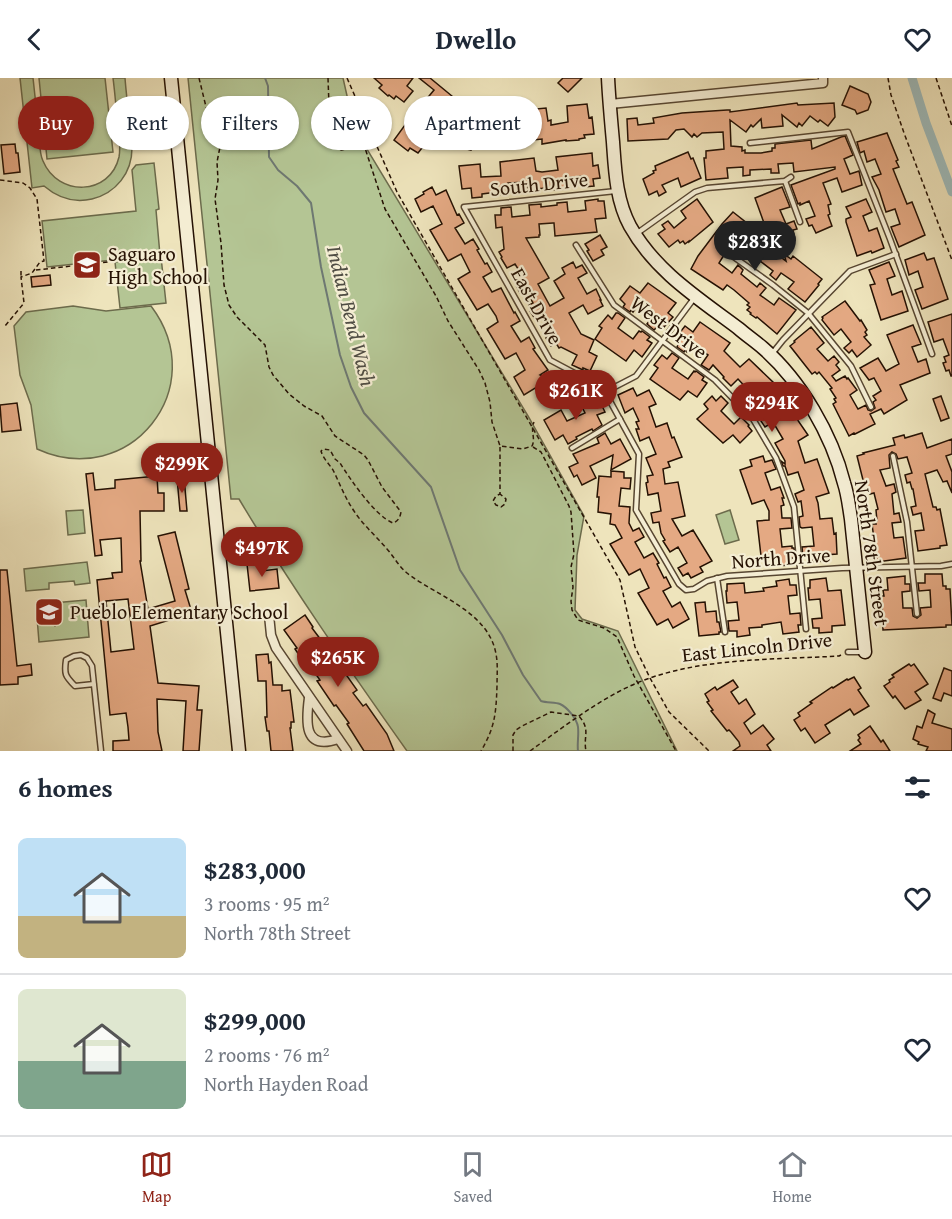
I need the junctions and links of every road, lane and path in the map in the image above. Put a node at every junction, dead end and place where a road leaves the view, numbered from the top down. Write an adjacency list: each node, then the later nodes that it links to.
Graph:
1 (171, 78): 61 (main road)
2 (199, 78): 63 (path)
3 (328, 78): 38 (path)
4 (347, 78): 37 (path)
5 (608, 78): 9 (main road, North 78th Street)
6 (888, 78): 23 (path)
7 (936, 78): 10 (path)
8 (823, 80): 9 (street)
9 (610, 104): 15 (main road, North 78th Street)
10 (952, 126)
11 (750, 143): 21 (lane)
12 (791, 177): 14 (lane)
13 (0, 180): 24 (path)
14 (785, 181): 17 (lane); 18 (lane)
15 (618, 190): 16 (lane, South Drive); 18 (main road, North 78th Street)
16 (464, 207): 33 (lane, East Drive)
17 (800, 222)
18 (636, 235): 27 (main road, North 78th Street)
19 (576, 245): 30 (lane, West Drive)
20 (724, 250): 28 (lane)
21 (896, 254): 28 (lane); 31 (lane)
22 (160, 256): 24 (path)
23 (952, 260)
24 (35, 270): 26 (path)
25 (21, 271): 26 (path)
26 (21, 277): 29 (path)
27 (696, 297): 30 (lane); 32 (main road, North 78th Street)
28 (808, 314): 32 (lane); 34 (lane)
29 (5, 326)
30 (663, 340): 33 (lane); 46 (lane, West Drive)
31 (932, 354)
32 (771, 355): 45 (main road, North 78th Street)
33 (606, 392): 35 (lane)
34 (871, 406)
35 (620, 419): 40 (lane); 47 (lane, North Drive)
36 (534, 422): 37 (path)
37 (532, 426): 39 (path); 54 (path)
38 (500, 446): 39 (path); 42 (path)
39 (532, 446): 55 (path)
40 (572, 448)
41 (892, 456): 44 (lane)
42 (500, 494): 42 (path)
43 (952, 564): 44 (lane, North Drive)
44 (912, 567): 45 (lane, North Drive); 48 (lane)
45 (857, 569): 46 (lane, North Drive); 53 (main road, North 78th Street)
46 (800, 571): 47 (lane, North Drive); 50 (lane, West Drive)
47 (717, 578): 51 (lane)
48 (917, 614)
49 (269, 615): 57 (street)
50 (806, 629)
51 (725, 633)
52 (848, 652): 53 (lane, East Lincoln Drive); 54 (path, East Lincoln Drive)
53 (865, 652)
54 (650, 678): 55 (path, East Lincoln Drive); 68 (path)
55 (638, 683): 58 (path, East Lincoln Drive); 67 (path)
56 (94, 684): 56 (lane); 60 (lane)
57 (309, 698): 59 (street); 59 (street)
58 (579, 716): 64 (path); 65 (path, East Lincoln Drive); 66 (path)
59 (338, 739): 62 (street)
60 (101, 751)
61 (239, 751)
62 (347, 751)
63 (480, 751)
64 (513, 751)
65 (530, 751)
66 (586, 751)
67 (676, 751)
68 (709, 751)

